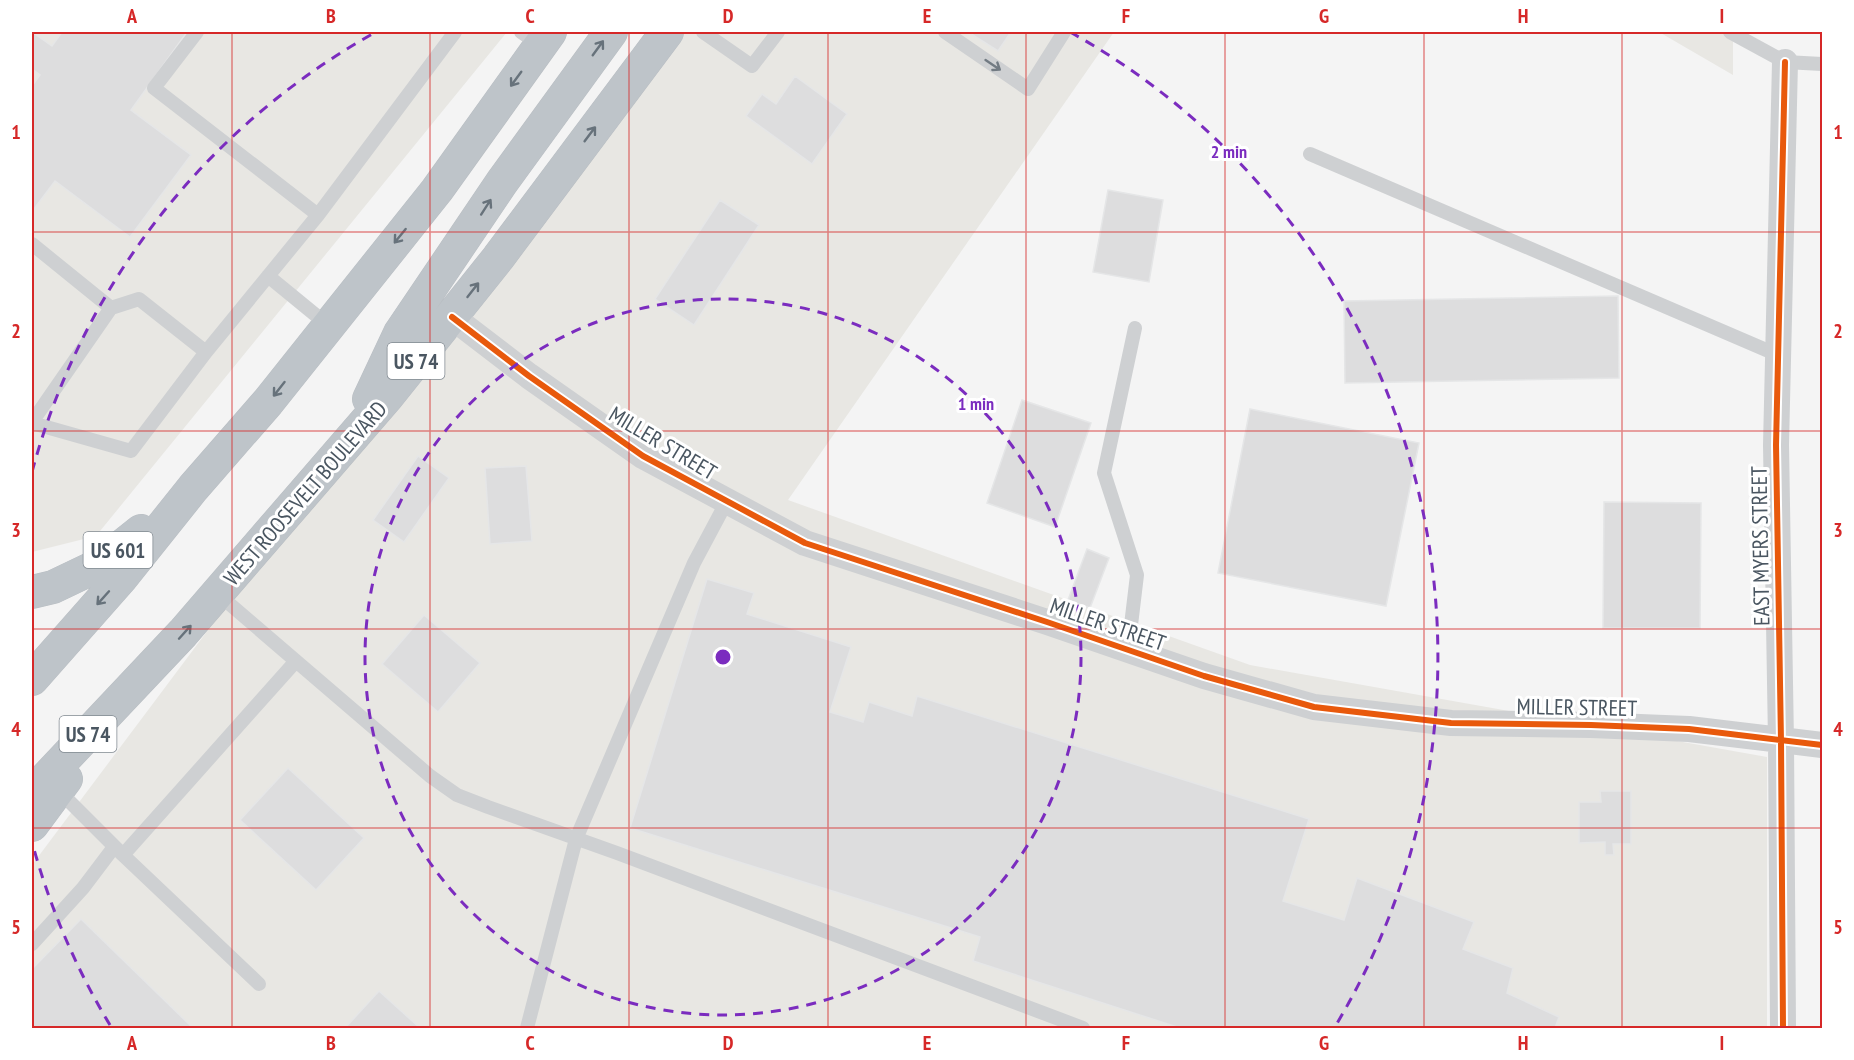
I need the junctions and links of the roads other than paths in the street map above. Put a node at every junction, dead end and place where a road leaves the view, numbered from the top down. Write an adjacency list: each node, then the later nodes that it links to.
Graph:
1 (197, 32): 14 (lane)
2 (455, 32): 14 (lane)
3 (611, 32): 24 (highway, one-way to 3)
4 (667, 32): 18 (highway, WEST ROOSEVELT BOULEVARD / US 74, one-way to 4)
5 (703, 32): 6 (lane)
6 (778, 32)
7 (945, 32): 8 (lane, one-way to 8)
8 (1064, 32)
9 (1730, 32): 11 (lane)
10 (537, 36): 19 (highway, one-way to 19)
11 (1785, 62): 12 (lane); 22 (street, EAST MYERS STREET)
12 (1822, 64)
13 (1310, 154): 22 (lane)
14 (318, 215): 16 (lane)
15 (32, 244): 17 (lane)
16 (268, 276): 19 (lane); 21 (lane)
17 (111, 308): 21 (lane); 23 (lane)
18 (452, 317): 24 (highway, WEST ROOSEVELT BOULEVARD / US 74); 26 (street, MILLER STREET)
19 (329, 326): 25 (highway, one-way to 25)
20 (1135, 328): 29 (lane)
21 (206, 352): 23 (lane)
22 (1778, 356): 32 (street, EAST MYERS STREET)
23 (32, 422)
24 (351, 439): 28 (highway, WEST ROOSEVELT BOULEVARD / US 74)
25 (194, 488): 27 (highway, US 601); 31 (highway, one-way to 31)
26 (727, 501): 29 (street, MILLER STREET); 36 (lane)
27 (32, 592)
28 (218, 594): 30 (lane); 34 (highway, WEST ROOSEVELT BOULEVARD / US 74, one-way to 28)
29 (1128, 650): 32 (street, MILLER STREET)
30 (296, 661): 36 (lane); 37 (lane)
31 (32, 679)
32 (1781, 741): 33 (street, MILLER STREET); 42 (street, EAST MYERS STREET)
33 (1822, 745)
34 (45, 787): 35 (highway, WEST ROOSEVELT BOULEVARD); 37 (lane)
35 (32, 825)
36 (576, 839): 40 (lane); 41 (lane)
37 (119, 851): 38 (lane); 39 (lane)
38 (32, 944)
39 (259, 984)
40 (527, 1029)
41 (1083, 1029)
42 (1783, 1029)

